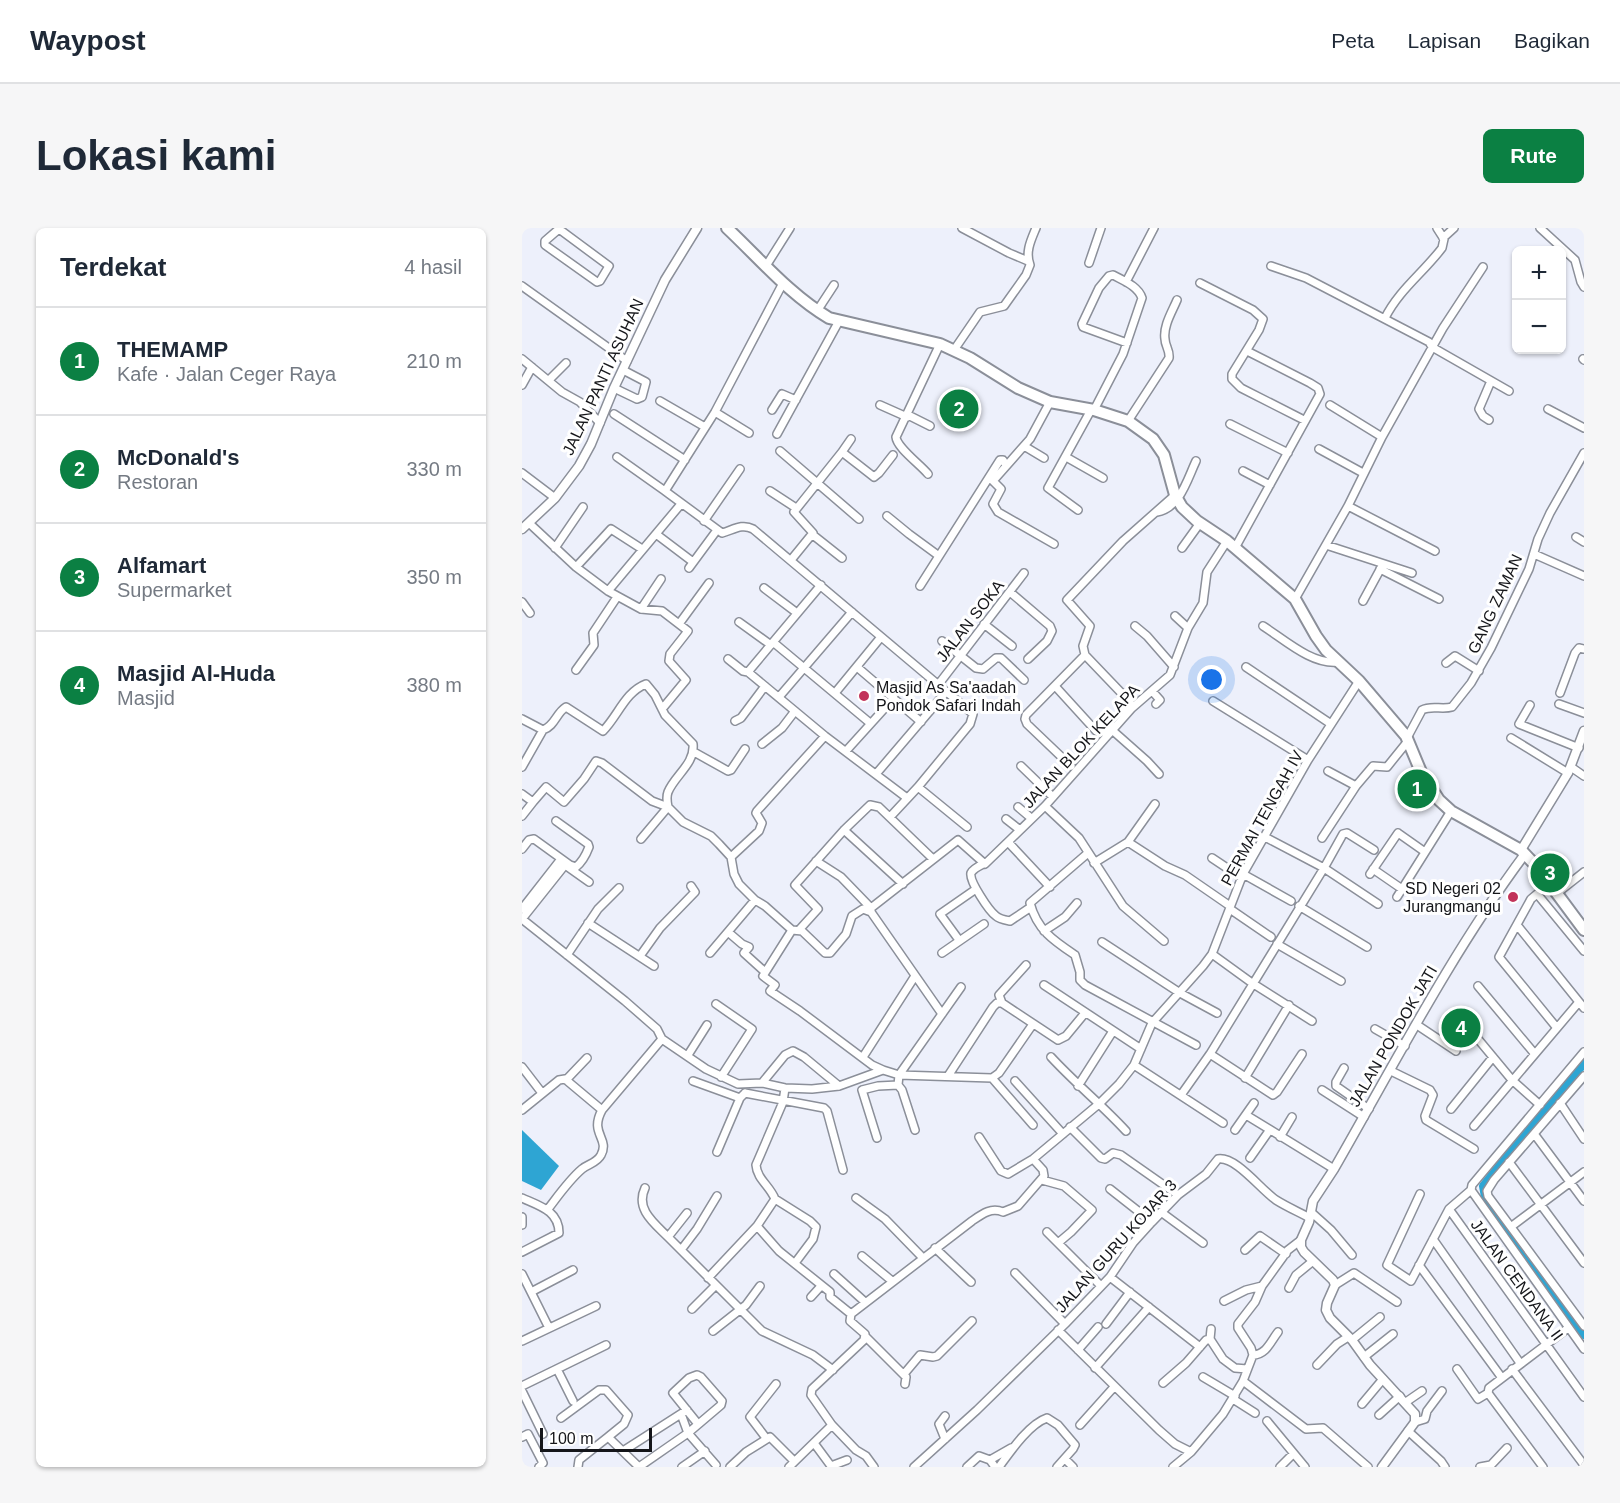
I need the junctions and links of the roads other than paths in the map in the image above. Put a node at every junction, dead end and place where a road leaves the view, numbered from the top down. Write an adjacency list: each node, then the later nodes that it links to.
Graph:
1 (560, 228): 1 (street)
2 (697, 228): 34 (street, JALAN PANTI ASUHAN)
3 (728, 228): 15 (main road)
4 (790, 228): 15 (street)
5 (962, 228): 13 (street)
6 (1036, 228): 13 (street)
7 (1101, 228): 14 (street)
8 (1154, 228): 18 (street)
9 (1437, 228): 12 (street)
10 (1454, 228): 12 (street)
11 (1540, 228): 23 (street)
12 (1443, 238): 26 (street)
13 (1028, 261): 31 (street)
14 (1089, 263)
15 (766, 266): 19 (main road)
16 (1271, 266): 26 (street)
17 (1483, 267): 30 (street)
18 (1126, 282): 28 (street); 28 (street)
19 (783, 283): 25 (main road); 51 (street)
20 (1200, 283): 32 (street)
21 (834, 285): 25 (street)
22 (522, 286): 34 (street)
23 (1584, 287)
24 (1177, 300): 56 (street)
25 (817, 310): 27 (main road)
26 (1385, 318): 30 (street)
27 (839, 321): 29 (main road); 44 (street)
28 (1127, 343): 50 (street)
29 (940, 344): 31 (main road); 53 (street)
30 (1432, 347): 39 (street); 64 (street)
31 (954, 350): 45 (main road)
32 (1247, 351): 54 (street); 54 (street, JALAN BLOK KELAPA)
33 (522, 359): 36 (street)
34 (627, 360): 37 (street, JALAN PANTI ASUHAN)
35 (567, 363): 38 (street)
36 (532, 367): 38 (street); 40 (street)
37 (623, 370): 41 (street, JALAN PANTI ASUHAN); 41 (street)
38 (549, 380): 57 (street)
39 (1491, 381): 42 (street); 55 (street)
40 (522, 385)
41 (614, 388): 57 (street, JALAN PANTI ASUHAN)
42 (1509, 391)
43 (660, 400): 60 (street)
44 (796, 400): 49 (street); 63 (street)
45 (1050, 402): 50 (main road); 66 (street)
46 (880, 405): 53 (street)
47 (1330, 405): 64 (street)
48 (1548, 409): 61 (street)
49 (772, 410)
50 (1092, 410): 56 (main road); 74 (street)
51 (715, 412): 60 (street); 62 (street)
52 (614, 414): 76 (street)
53 (908, 416): 59 (street); 83 (street)
54 (1304, 420): 70 (street, JALAN BLOK KELAPA)
55 (1489, 420)
56 (1128, 421): 89 (main road)
57 (600, 423): 90 (street, JALAN PANTI ASUHAN)
58 (1230, 424): 70 (street)
59 (930, 426)
60 (705, 427): 76 (street)
61 (1584, 428)
62 (749, 433)
63 (777, 434)
64 (1382, 437): 82 (street)
65 (851, 439): 69 (street)
66 (1024, 446): 75 (street); 78 (street)
67 (1319, 449): 82 (street)
68 (780, 451): 85 (street)
69 (842, 452): 72 (street); 85 (street)
70 (1288, 453): 86 (street, JALAN BLOK KELAPA)
71 (1584, 453): 113 (street, GANG ZAMAN)
72 (892, 455)
73 (617, 457): 87 (street)
74 (1066, 457): 84 (street); 95 (street)
75 (1044, 458)
76 (685, 460): 87 (street)
77 (1196, 461): 89 (street)
78 (1006, 465): 106 (street); 114 (street)
79 (740, 469): 98 (street)
80 (1243, 471): 86 (street)
81 (522, 473): 90 (street)
82 (1363, 473): 92 (street)
83 (928, 474)
84 (1103, 478)
85 (817, 483): 94 (street); 97 (street)
86 (1270, 485): 107 (street, JALAN BLOK KELAPA)
87 (665, 491): 91 (street)
88 (770, 491): 94 (street)
89 (1178, 497): 99 (main road); 150 (street)
90 (555, 498): 100 (street, JALAN PANTI ASUHAN)
91 (681, 504): 98 (street); 102 (street)
92 (1348, 506): 108 (street); 112 (street)
93 (583, 507): 109 (street)
94 (796, 508): 103 (street)
95 (1078, 510)
96 (887, 516): 114 (street)
97 (859, 519)
98 (704, 521): 101 (street)
99 (1200, 523): 107 (main road); 110 (street)
100 (525, 526): 109 (street)
101 (717, 531): 102 (street); 116 (street)
102 (656, 534): 111 (street)
103 (813, 535): 115 (street); 116 (street)
104 (1576, 537): 105 (street)
105 (1584, 542)
106 (1054, 544)
107 (1231, 545): 130 (main road); 144 (street, JALAN BLOK KELAPA)
108 (1326, 545): 117 (street); 130 (street)
109 (555, 548): 118 (street)
110 (1182, 548)
111 (642, 549): 118 (street); 127 (street)
112 (1435, 551)
113 (1534, 554): 121 (street); 161 (street, GANG ZAMAN)
114 (939, 556): 125 (street)
115 (842, 558)
116 (791, 560): 124 (street)
117 (1382, 566): 120 (street); 131 (street); 132 (street)
118 (576, 567): 127 (street)
119 (1024, 573): 128 (street, JALAN SOKA)
120 (1412, 573)
121 (1584, 576)
122 (661, 579): 134 (street)
123 (709, 583): 140 (street)
124 (821, 585): 135 (street); 137 (street)
125 (920, 586)
126 (764, 588): 137 (street)
127 (608, 591): 129 (street)
128 (1010, 591): 141 (street, JALAN SOKA); 152 (street)
129 (617, 597): 134 (street); 160 (street)
130 (1295, 599): 154 (main road)
131 (1439, 599)
132 (1363, 601)
133 (522, 602): 136 (street)
134 (640, 609): 140 (street)
135 (852, 612): 145 (street); 159 (street)
136 (530, 613)
137 (797, 613): 147 (street)
138 (1175, 616): 144 (street)
139 (739, 622): 147 (street)
140 (679, 624): 178 (street)
141 (984, 624): 148 (street); 151 (street, JALAN SOKA)
142 (1135, 626): 157 (street)
143 (1263, 626): 154 (street)
144 (1188, 628): 157 (street, JALAN BLOK KELAPA)
145 (881, 637): 156 (street); 165 (street)
146 (942, 641): 151 (street)
147 (772, 644): 159 (street); 162 (street)
148 (1012, 646)
149 (1584, 649): 171 (street)
150 (1085, 655): 167 (street); 167 (street)
151 (960, 656): 163 (street); 165 (street, JALAN SOKA)
152 (1028, 659)
153 (728, 660): 162 (street)
154 (1338, 662): 164 (main road)
155 (1446, 663): 161 (street)
156 (857, 667): 170 (street); 173 (street)
157 (1174, 667): 168 (street, JALAN BLOK KELAPA)
158 (1246, 667): 185 (street)
159 (805, 668): 170 (street); 172 (street)
160 (576, 670)
161 (1479, 671): 190 (street, GANG ZAMAN)
162 (748, 672): 166 (street)
163 (1024, 680)
164 (1359, 681): 185 (street, PERMAI TENGAH IV); 190 (main road)
165 (938, 685): 169 (street)
166 (765, 686): 172 (street); 182 (street)
167 (1055, 686): 199 (street)
168 (1152, 691): 175 (street); 187 (street, JALAN BLOK KELAPA)
169 (946, 692): 183 (street); 207 (street)
170 (835, 693): 184 (street)
171 (1560, 693)
172 (779, 697): 179 (street)
173 (894, 698): 183 (street); 184 (street)
174 (1212, 701): 197 (street)
175 (1156, 704)
176 (1558, 704): 180 (street)
177 (1530, 705): 193 (street)
178 (662, 709): 186 (street); 196 (street)
179 (795, 711): 189 (street); 192 (street)
180 (1584, 713)
181 (522, 719): 186 (street)
182 (735, 721)
183 (921, 722): 203 (street)
184 (870, 723): 195 (street)
185 (1330, 724): 197 (street, PERMAI TENGAH IV)
186 (543, 730): 200 (street)
187 (1112, 730): 204 (street); 209 (street, JALAN BLOK KELAPA)
188 (1584, 731): 193 (street, JALAN PONDOK JATI)
189 (825, 736): 195 (street); 235 (street)
190 (1406, 737): 206 (street); 216 (main road)
191 (1511, 738): 201 (street)
192 (762, 744)
193 (1579, 748): 201 (street, JALAN PONDOK JATI)
194 (745, 749): 196 (street)
195 (846, 751): 203 (street)
196 (694, 752): 214 (street)
197 (1308, 760): 225 (street, PERMAI TENGAH IV)
198 (1021, 766): 209 (street)
199 (1071, 766)
200 (522, 767)
201 (1570, 770): 205 (street); 234 (street, JALAN PONDOK JATI)
202 (1328, 771): 206 (street)
203 (876, 774): 210 (street)
204 (1159, 774)
205 (1584, 776)
206 (1356, 786): 226 (street)
207 (918, 787): 210 (street); 222 (street)
208 (522, 794): 211 (street)
209 (1053, 796): 213 (street, JALAN BLOK KELAPA)
210 (907, 798): 218 (street)
211 (533, 802): 214 (street); 217 (street)
212 (1155, 804): 229 (street)
213 (1045, 806): 219 (street, JALAN BLOK KELAPA); 232 (street)
214 (668, 807): 227 (street); 235 (street)
215 (1018, 807): 219 (street)
216 (1451, 811): 233 (street); 234 (main road)
217 (522, 816)
218 (890, 817): 223 (street); 238 (street)
219 (1032, 818): 224 (street, JALAN BLOK KELAPA)
220 (1006, 819): 224 (street)
221 (556, 820): 237 (street)
222 (968, 827)
223 (844, 830): 239 (street); 246 (street)
224 (1020, 830): 228 (street, JALAN BLOK KELAPA)
225 (1265, 837): 242 (street); 244 (street, PERMAI TENGAH IV)
226 (1322, 838)
227 (641, 839)
228 (1008, 842): 241 (street, JALAN BLOK KELAPA); 249 (street)
229 (1128, 842): 240 (street); 262 (street)
230 (522, 849): 237 (street)
231 (1374, 850): 242 (street)
232 (1088, 852): 240 (street); 249 (street)
233 (1425, 852): 252 (street); 252 (street)
234 (1523, 852): 247 (main road); 307 (street, JALAN PONDOK JATI)
235 (730, 857): 256 (street)
236 (1212, 858): 244 (street)
237 (561, 859): 263 (street)
238 (933, 859): 241 (street); 246 (street)
239 (816, 861): 264 (street); 269 (street)
240 (1094, 863): 275 (street)
241 (983, 864): 251 (street)
242 (1323, 867): 259 (street); 260 (street)
243 (1584, 872): 253 (street)
244 (1242, 876): 257 (street); 262 (street, PERMAI TENGAH IV)
245 (589, 882): 265 (street)
246 (903, 884): 264 (street)
247 (1549, 884): 253 (main road); 254 (street)
248 (691, 886): 284 (street)
249 (1050, 887): 261 (street)
250 (620, 888): 266 (street)
251 (976, 889): 261 (street); 274 (street)
252 (1402, 890): 255 (street)
253 (1556, 894): 270 (main road)
254 (1538, 895): 268 (street); 279 (street)
255 (1397, 897)
256 (755, 900): 269 (street); 272 (street)
257 (1291, 901)
258 (1077, 903): 271 (street)
259 (1378, 904)
260 (1299, 906): 277 (street); 278 (street)
261 (1031, 907): 271 (street)
262 (1230, 907): 273 (street); 282 (street, PERMAI TENGAH IV)
263 (522, 909)
264 (871, 910): 269 (street); 288 (street)
265 (522, 919): 283 (street)
266 (588, 923): 283 (street); 284 (street)
267 (984, 924): 274 (street)
268 (1517, 925): 298 (street); 308 (street)
269 (795, 930): 287 (street)
270 (1584, 930)
271 (1044, 931): 305 (street)
272 (728, 932): 280 (street); 287 (street)
273 (1270, 937)
274 (959, 940): 281 (street)
275 (1164, 941)
276 (1102, 942): 294 (street)
277 (1277, 944): 289 (street); 290 (street)
278 (1367, 947)
279 (1584, 951)
280 (710, 953)
281 (942, 953)
282 (1212, 954): 290 (street); 294 (street, PERMAI TENGAH IV)
283 (567, 955): 311 (street)
284 (640, 956): 286 (street)
285 (1026, 964): 295 (street)
286 (654, 966)
287 (765, 972): 324 (street)
288 (915, 976): 301 (street); 324 (street)
289 (1341, 981)
290 (1252, 983): 297 (street); 318 (street)
291 (1044, 985): 299 (street)
292 (1478, 986): 317 (street)
293 (961, 987): 301 (street)
294 (1180, 993): 300 (street); 305 (street, PERMAI TENGAH IV)
295 (1002, 1003): 304 (street); 330 (street)
296 (716, 1004): 332 (street)
297 (1289, 1005): 302 (street); 334 (street)
298 (1582, 1005): 308 (street)
299 (1084, 1013): 304 (street); 310 (street)
300 (1217, 1013)
301 (942, 1014): 336 (street)
302 (1312, 1021)
303 (1463, 1021): 322 (street)
304 (1033, 1023): 333 (street)
305 (1152, 1023): 312 (street); 314 (street, PERMAI TENGAH IV)
306 (707, 1025): 320 (street)
307 (1417, 1025): 313 (street, JALAN PONDOK JATI); 315 (street)
308 (1557, 1028): 317 (street)
309 (1376, 1029): 313 (street)
310 (1113, 1031): 314 (street); 342 (street)
311 (662, 1040): 320 (street); 355 (street)
312 (1196, 1045)
313 (1405, 1046): 329 (street, JALAN PONDOK JATI)
314 (1141, 1049): 325 (street, PERMAI TENGAH IV)
315 (1456, 1051)
316 (1584, 1052): 351 (street)
317 (1534, 1053): 337 (street)
318 (1210, 1054): 334 (street); 347 (street)
319 (1302, 1054): 334 (street)
320 (688, 1055): 332 (street)
321 (1051, 1057): 342 (street)
322 (1493, 1057): 337 (street); 353 (street)
323 (587, 1058): 335 (street)
324 (863, 1058): 328 (street)
325 (1134, 1065): 347 (street); 349 (street, PERMAI TENGAH IV)
326 (522, 1068): 346 (street)
327 (1344, 1068): 356 (street)
328 (883, 1070): 336 (street); 341 (street)
329 (1391, 1071): 356 (street, JALAN PONDOK JATI); 373 (street)
330 (948, 1076): 333 (street); 336 (street)
331 (1584, 1076): 352 (street)
332 (721, 1077): 345 (street)
333 (992, 1078): 360 (street)
334 (1245, 1078)
335 (566, 1080): 346 (street); 355 (street)
336 (898, 1080): 363 (street); 372 (street)
337 (1512, 1080): 351 (street); 361 (street)
338 (693, 1081): 345 (street)
339 (1015, 1081): 367 (street)
340 (762, 1083): 341 (street); 343 (street); 345 (street)
341 (839, 1086): 343 (street)
342 (1078, 1086): 349 (street)
343 (785, 1088): 348 (street)
344 (1323, 1090): 356 (street)
345 (743, 1091): 348 (street); 374 (street)
346 (542, 1093): 354 (street)
347 (1181, 1095): 359 (street)
348 (783, 1102): 379 (street); 391 (street)
349 (1100, 1103): 362 (street, PERMAI TENGAH IV); 365 (street)
350 (1254, 1103): 357 (street)
351 (1538, 1103): 385 (street)
352 (1560, 1103): 368 (street); 369 (street)
353 (1451, 1109)
354 (522, 1110)
355 (603, 1110): 395 (street)
356 (1366, 1113): 378 (street, JALAN PONDOK JATI)
357 (1246, 1115): 364 (street); 366 (street)
358 (1292, 1118): 371 (street)
359 (1223, 1123)
360 (1032, 1125)
361 (1474, 1126)
362 (1070, 1127): 367 (street, PERMAI TENGAH IV); 387 (street)
363 (915, 1130)
364 (1235, 1130)
365 (1126, 1131)
366 (1269, 1131): 371 (street); 375 (street)
367 (1063, 1134): 376 (street, PERMAI TENGAH IV)
368 (1535, 1135): 377 (street); 382 (street)
369 (1583, 1136)
370 (979, 1137): 376 (street, PERMAI TENGAH IV)
371 (1280, 1137): 378 (street)
372 (877, 1138)
373 (1474, 1149)
374 (717, 1152)
375 (1250, 1158)
376 (1033, 1159): 381 (street)
377 (1509, 1162): 393 (street); 403 (street)
378 (1334, 1169): 398 (street, JALAN PONDOK JATI)
379 (843, 1170)
380 (1584, 1172): 382 (street)
381 (1042, 1180): 408 (street); 410 (street)
382 (1570, 1182): 392 (street); 393 (street)
383 (645, 1188): 405 (street)
384 (1110, 1189): 400 (street)
385 (1471, 1190): 394 (street); 453 (street)
386 (1420, 1194): 421 (street)
387 (1178, 1195): 396 (street, JALAN GURU KOJAR 3); 398 (street, JALAN GURU KOJAR 3)
388 (717, 1196): 411 (street)
389 (522, 1198): 395 (street)
390 (856, 1198): 417 (street)
391 (775, 1199): 402 (street); 419 (street)
392 (1584, 1201)
393 (1540, 1204): 403 (street); 420 (street)
394 (1449, 1209): 406 (street); 463 (street, JALAN CENDANA II)
395 (550, 1211): 413 (street)
396 (1161, 1212): 400 (street, JALAN GURU KOJAR 3); 409 (street)
397 (687, 1213): 405 (street)
398 (1311, 1215): 407 (street, JALAN PONDOK JATI); 415 (street)
399 (522, 1217): 401 (street)
400 (1152, 1222): 426 (street, JALAN GURU KOJAR 3)
401 (522, 1225)
402 (757, 1226): 419 (street); 427 (street)
403 (1512, 1226): 451 (street)
404 (1047, 1232): 408 (street)
405 (668, 1237): 411 (street)
406 (1433, 1239): 421 (street); 470 (street)
407 (1301, 1240): 414 (street); 418 (street)
408 (1058, 1243): 434 (street)
409 (1203, 1243)
410 (935, 1248): 417 (street); 429 (street)
411 (681, 1250): 427 (street)
412 (1245, 1250): 414 (street)
413 (522, 1252)
414 (1286, 1254): 435 (street)
415 (1352, 1255)
416 (862, 1256): 428 (street)
417 (922, 1257): 428 (street)
418 (1313, 1261): 431 (street); 436 (street)
419 (795, 1263): 433 (street)
420 (1584, 1263)
421 (1419, 1265): 480 (street)
422 (573, 1270): 437 (street)
423 (522, 1274): 437 (street)
424 (834, 1274): 441 (street)
425 (1015, 1274): 450 (street)
426 (1110, 1276): 434 (street, JALAN GURU KOJAR 3); 438 (street)
427 (708, 1278): 430 (street)
428 (892, 1281): 441 (street)
429 (970, 1282)
430 (716, 1285): 445 (street); 446 (street)
431 (1335, 1285): 442 (street); 461 (street)
432 (760, 1286): 446 (street)
433 (821, 1286): 439 (street); 447 (street)
434 (1101, 1286): 450 (street, JALAN GURU KOJAR 3)
435 (1262, 1286): 440 (street); 468 (street)
436 (1289, 1288)
437 (531, 1292): 452 (street)
438 (1130, 1292): 444 (street); 467 (street)
439 (811, 1297)
440 (1224, 1301)
441 (865, 1302): 447 (street)
442 (1397, 1302)
443 (597, 1306): 452 (street)
444 (1149, 1307): 465 (street); 472 (street)
445 (692, 1309)
446 (739, 1310): 456 (street); 476 (street)
447 (851, 1314): 459 (street)
448 (1380, 1317): 461 (street)
449 (972, 1321): 478 (street)
450 (1065, 1324): 455 (street, JALAN GURU KOJAR 3)
451 (1584, 1326)
452 (549, 1328): 462 (street)
453 (1568, 1328): 463 (street); 466 (street)
454 (1211, 1329): 460 (street)
455 (1058, 1330): 467 (street); 512 (street, JALAN GURU KOJAR 3)
456 (713, 1331)
457 (1278, 1332): 468 (street)
458 (1393, 1334): 469 (street)
459 (866, 1337): 476 (street); 478 (street)
460 (1210, 1339): 465 (street); 474 (street)
461 (1350, 1339): 469 (street); 471 (street)
462 (522, 1341)
463 (1546, 1344): 470 (street); 491 (street, JALAN CENDANA II)
464 (606, 1345): 473 (street)
465 (1200, 1347): 483 (street)
466 (1584, 1349)
467 (1077, 1350): 472 (street)
468 (1253, 1355): 474 (street)
469 (1364, 1357): 481 (street)
470 (1520, 1363): 475 (street)
471 (1317, 1365)
472 (1095, 1368): 486 (street)
473 (557, 1369): 487 (street); 494 (street)
474 (1247, 1369): 482 (street)
475 (1512, 1369): 480 (street); 526 (street)
476 (833, 1370): 504 (street)
477 (1457, 1370): 490 (street)
478 (904, 1374): 485 (street)
479 (1203, 1377): 492 (street)
480 (1502, 1378): 490 (street)
481 (1383, 1379): 493 (street); 495 (street)
482 (1243, 1381): 492 (street); 540 (street)
483 (1163, 1383)
484 (776, 1384): 511 (street)
485 (904, 1384)
486 (1114, 1387): 505 (street); 518 (street)
487 (522, 1389): 508 (street)
488 (1422, 1391): 493 (street)
489 (1442, 1391): 502 (street)
490 (1488, 1393): 544 (street)
491 (1584, 1397)
492 (1234, 1398): 497 (street); 518 (street)
493 (1403, 1399): 498 (street); 502 (street)
494 (573, 1401)
495 (1362, 1404)
496 (684, 1412): 503 (street); 503 (street); 507 (street); 516 (street)
497 (1255, 1413)
498 (1379, 1415)
499 (945, 1416): 512 (street)
500 (561, 1418): 510 (street)
501 (1267, 1421): 519 (street)
502 (1415, 1422): 506 (street)
503 (698, 1424): 507 (street)
504 (832, 1425): 513 (street); 531 (street)
505 (1080, 1425)
506 (1408, 1431): 541 (street); 542 (street)
507 (688, 1433): 517 (street); 528 (street)
508 (543, 1434)
509 (522, 1437): 524 (street)
510 (608, 1437): 516 (street); 527 (street)
511 (766, 1438): 523 (street); 530 (street)
512 (945, 1439): 532 (street, JALAN GURU KOJAR 3)
513 (814, 1443): 521 (street); 523 (street)
514 (1013, 1447): 520 (street); 522 (street); 534 (street)
515 (1507, 1448): 543 (street)
516 (624, 1451): 528 (street)
517 (705, 1451): 525 (street); 529 (street)
518 (1191, 1452): 537 (street)
519 (1293, 1454): 538 (street); 539 (street)
520 (1065, 1459): 535 (street); 536 (street)
521 (847, 1460)
522 (990, 1460): 533 (street); 534 (street)
523 (791, 1464)
524 (541, 1465)
525 (716, 1465)
526 (1584, 1465)
527 (578, 1467)
528 (639, 1467)
529 (682, 1467)
530 (730, 1467)
531 (874, 1467)
532 (914, 1467)
533 (968, 1467)
534 (997, 1467)
535 (1057, 1467)
536 (1073, 1467)
537 (1173, 1467)
538 (1280, 1467)
539 (1305, 1467)
540 (1368, 1467)
541 (1382, 1467)
542 (1445, 1467)
543 (1479, 1467)
544 (1543, 1467)

